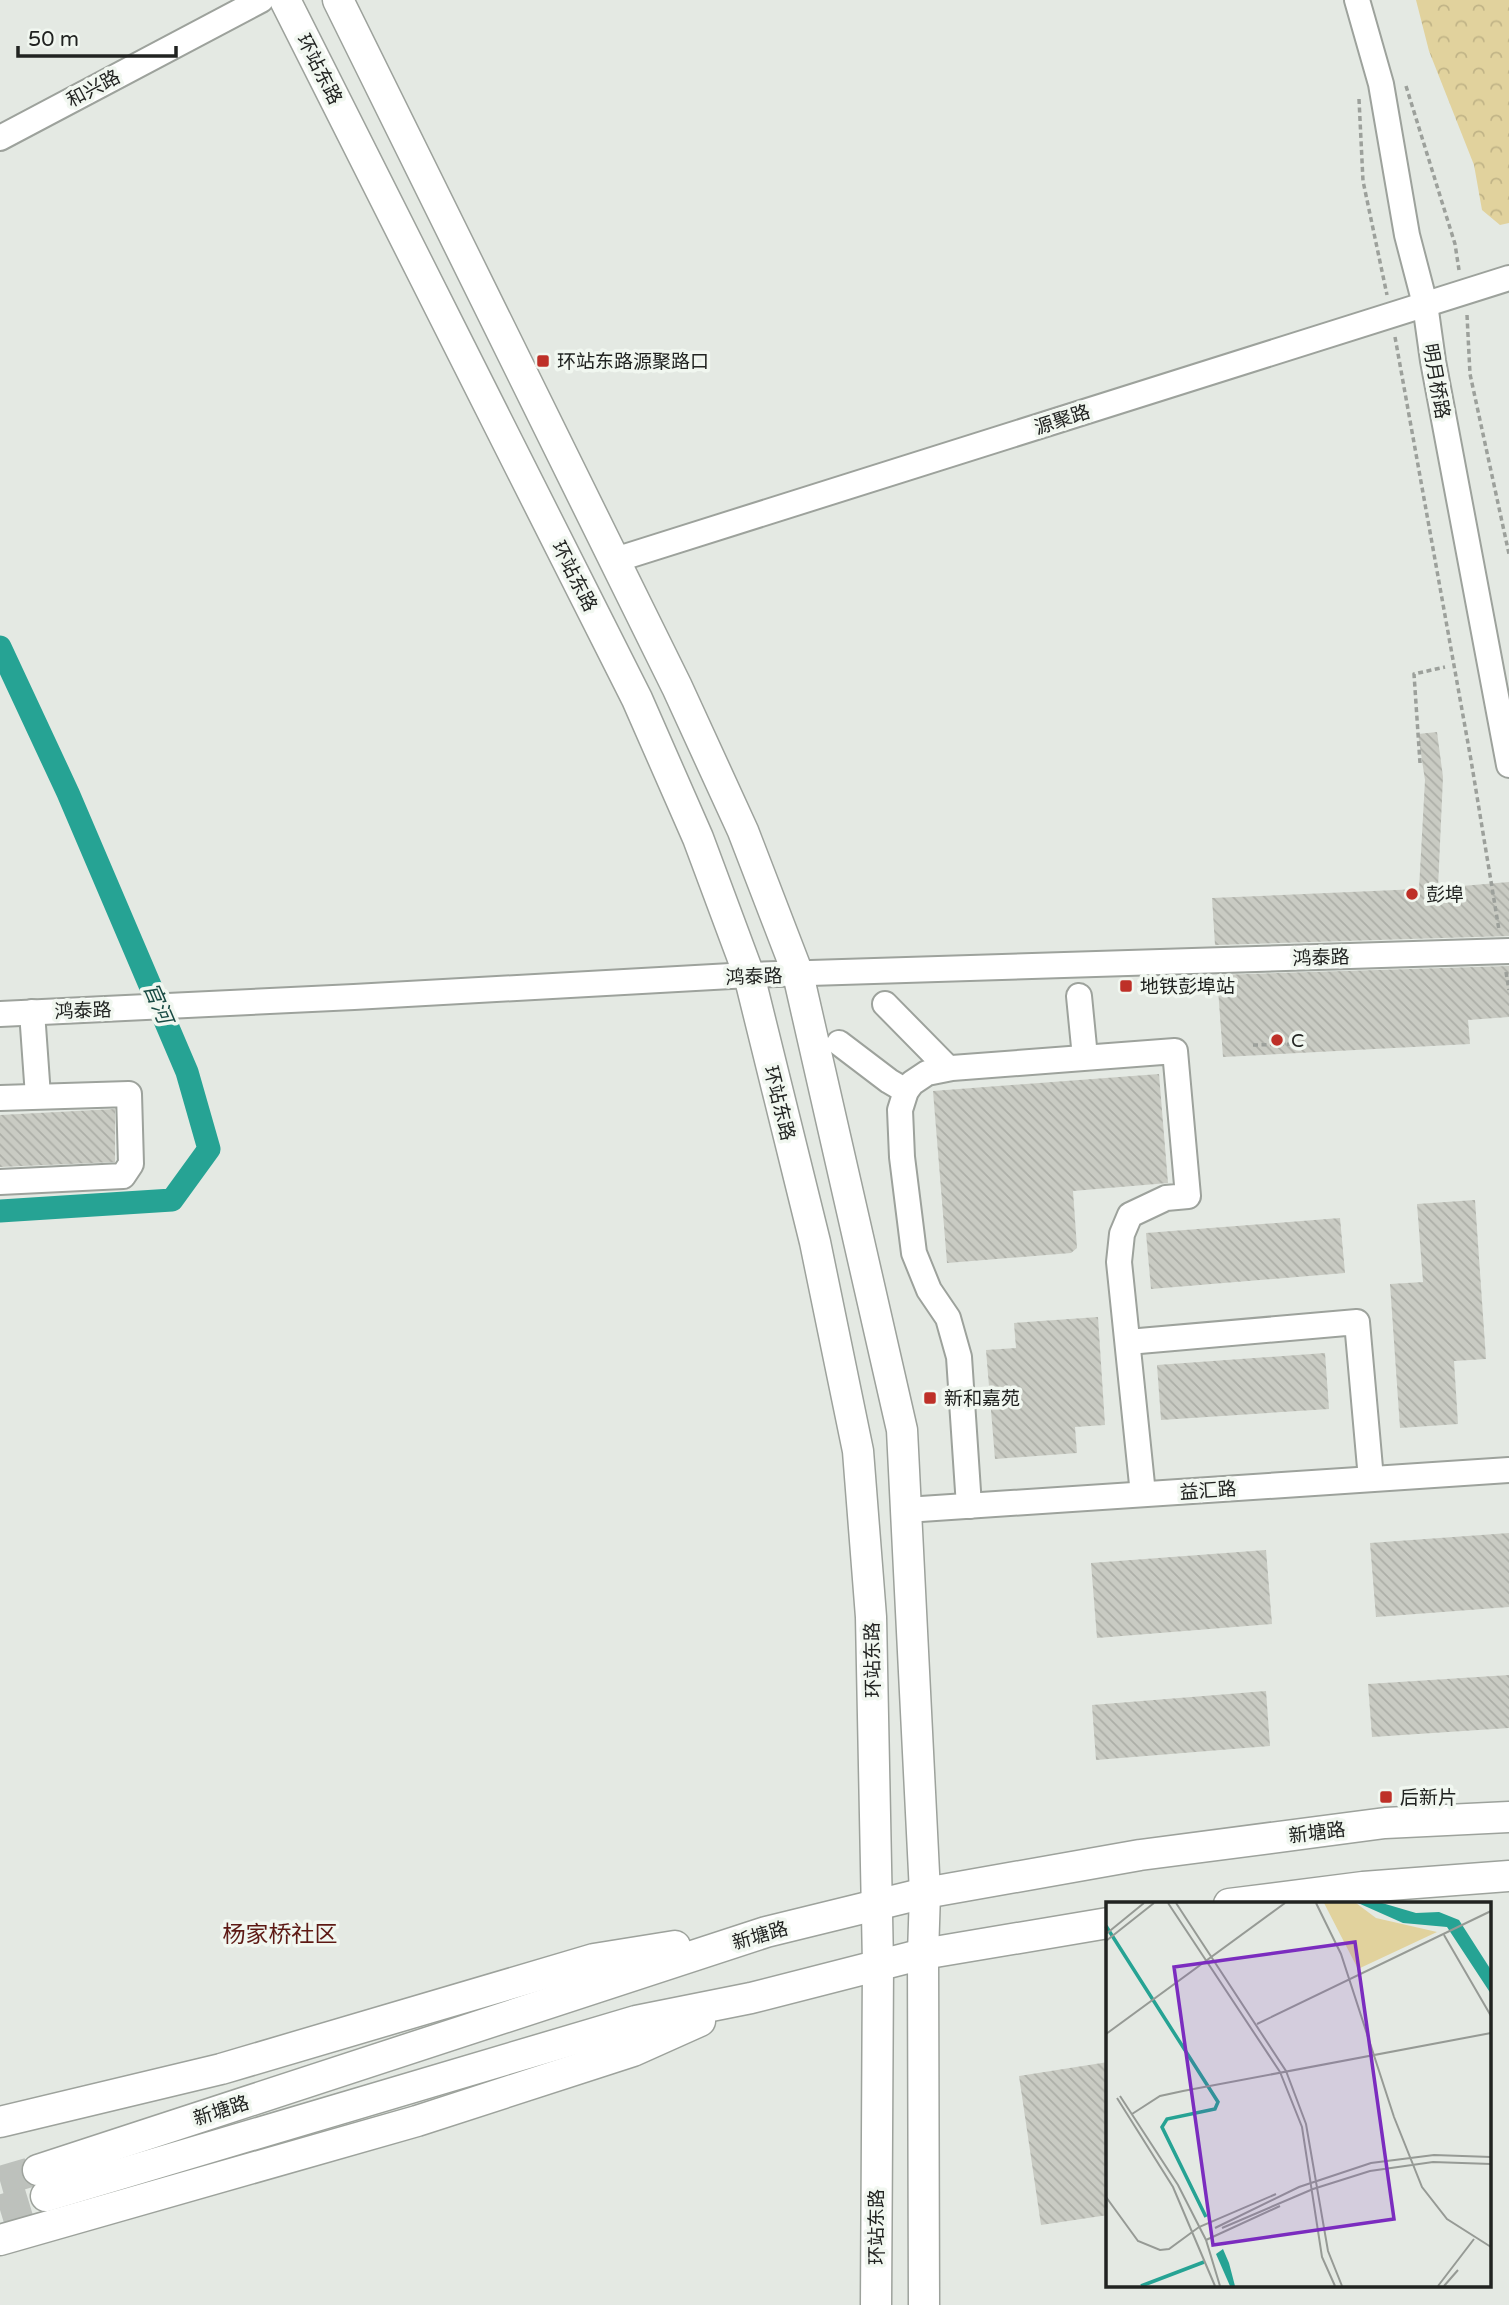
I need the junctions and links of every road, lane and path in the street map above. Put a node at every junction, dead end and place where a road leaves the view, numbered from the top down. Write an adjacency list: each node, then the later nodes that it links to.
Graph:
1 (261, 0): 6 (street, 和兴路)
2 (285, 0): 16 (main road, 环站东路)
3 (338, 0): 10 (main road)
4 (1357, 0): 8 (street, 明月桥路)
5 (1359, 99): 9 (path)
6 (0, 138)
7 (1509, 278): 8 (street, 源聚路)
8 (1425, 304): 9 (street, 源聚路); 13 (street, 明月桥路)
9 (1391, 315): 10 (street, 源聚路); 14 (path)
10 (615, 560): 15 (main road)
11 (1445, 667): 12 (path)
12 (1420, 763)
13 (1509, 765)
14 (1506, 951): 15 (street, 鸿泰路); 17 (path)
15 (798, 974): 16 (street, 鸿泰路); 36 (main road)
16 (749, 975): 20 (street, 鸿泰路); 41 (main road, 环站东路)
17 (1509, 990)
18 (1079, 996): 25 (street)
19 (885, 1004): 26 (street)
20 (32, 1012): 21 (street, 鸿泰路); 28 (street)
21 (0, 1014)
22 (839, 1043): 27 (street)
23 (1294, 1044): 24 (path)
24 (1253, 1045)
25 (1085, 1057): 26 (street); 31 (street)
26 (948, 1069): 27 (street)
27 (906, 1091): 35 (street)
28 (37, 1096): 29 (street); 30 (street)
29 (0, 1098)
30 (0, 1182)
31 (1128, 1342): 33 (street); 34 (street)
32 (1509, 1470): 33 (street, 益汇路)
33 (1371, 1479): 34 (street, 益汇路)
34 (1143, 1494): 35 (street, 益汇路)
35 (969, 1506): 36 (street, 益汇路)
36 (906, 1510): 39 (main road)
37 (1509, 1817): 39 (main road, 新塘路)
38 (1509, 1876): 40 (main road)
39 (925, 1893): 41 (main road, 新塘路); 44 (main road)
40 (1245, 1902)
41 (876, 1906): 43 (main road, 新塘路); 45 (main road, 环站东路)
42 (1106, 1923): 44 (main road, 新塘路)
43 (766, 1931): 46 (main road, 新塘路); 47 (main road)
44 (923, 1954): 45 (main road, 新塘路); 50 (main road)
45 (878, 1964): 46 (main road, 新塘路); 49 (main road, 环站东路)
46 (751, 1998): 48 (main road)
47 (0, 2122)
48 (0, 2240)
49 (876, 2305)
50 (924, 2305)

